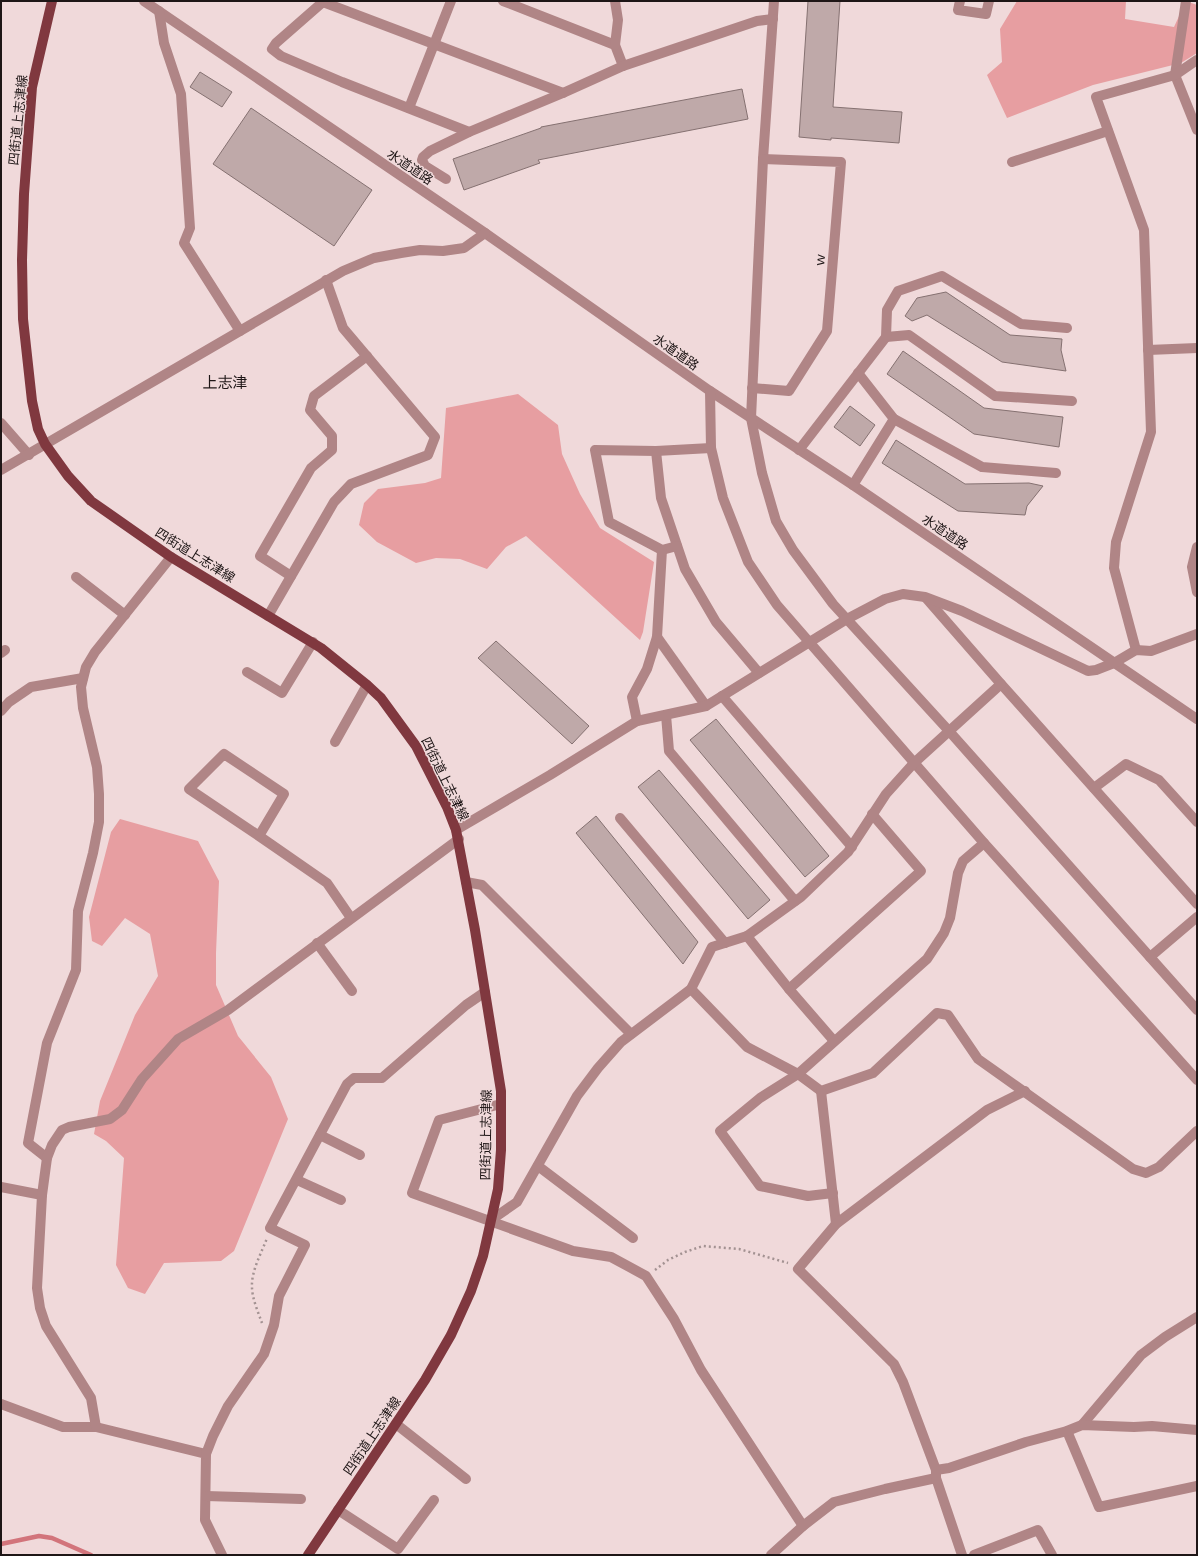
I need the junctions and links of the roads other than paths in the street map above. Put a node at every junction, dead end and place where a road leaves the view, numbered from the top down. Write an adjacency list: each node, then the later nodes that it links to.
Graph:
1 (52, 1): 41 (main road, 四街道上志津線)
2 (144, 1): 11 (street, 水道道路)
3 (451, 1): 13 (street)
4 (503, 1): 14 (street)
5 (615, 1): 14 (street)
6 (774, 1): 12 (street)
7 (960, 1): 8 (street)
8 (989, 1)
9 (1186, 1): 17 (street)
10 (323, 2): 13 (street); 19 (street)
11 (159, 11): 26 (street, 水道道路); 29 (street)
12 (774, 19): 16 (street); 23 (street)
13 (434, 45): 18 (street); 19 (street)
14 (615, 45): 16 (street)
15 (1197, 60): 17 (street)
16 (623, 66): 18 (street)
17 (1175, 75): 20 (street); 21 (street)
18 (563, 93): 22 (street)
19 (409, 108): 22 (street)
20 (1197, 130)
21 (1108, 131): 24 (street); 32 (street)
22 (470, 132): 25 (street)
23 (763, 159): 35 (street); 35 (street, ｗ)
24 (1012, 162)
25 (446, 180)
26 (485, 233): 27 (street); 36 (street, 水道道路)
27 (326, 280): 29 (street); 33 (street)
28 (1066, 328): 30 (street)
29 (240, 331): 41 (street)
30 (886, 337): 34 (street); 37 (street)
31 (1197, 348): 32 (street)
32 (1148, 350): 64 (street)
33 (367, 356): 53 (street); 53 (street)
34 (858, 373): 39 (street); 43 (street)
35 (752, 388): 38 (street)
36 (710, 391): 38 (street, 水道道路); 42 (street)
37 (1072, 401)
38 (751, 418): 43 (street, 水道道路); 59 (street)
39 (894, 419): 47 (street); 48 (street)
40 (1, 423): 45 (street)
41 (45, 444): 45 (street); 52 (main road, 四街道上志津線)
42 (711, 448): 44 (street); 63 (street)
43 (799, 450): 48 (street, 水道道路)
44 (656, 451): 49 (street); 51 (street)
45 (29, 455): 46 (street)
46 (1, 470)
47 (1056, 473)
48 (853, 485): 65 (street, 水道道路)
49 (676, 546): 51 (street); 67 (street)
50 (1197, 547): 55 (street)
51 (662, 550): 61 (street)
52 (171, 557): 57 (street); 58 (main road, 四街道上志津線)
53 (291, 576): 58 (street)
54 (76, 577): 57 (street)
55 (1197, 592)
56 (925, 597): 59 (street); 65 (street); 69 (street)
57 (125, 614): 68 (street)
58 (268, 616): 62 (main road, 四街道上志津線)
59 (847, 619): 63 (street); 77 (street)
60 (1197, 634): 64 (street)
61 (657, 638): 72 (street); 76 (street)
62 (313, 642): 66 (street); 70 (main road, 四街道上志津線)
63 (809, 643): 67 (street); 79 (street)
64 (1136, 650): 65 (street)
65 (1114, 662): 75 (street, 水道道路)
66 (247, 672)
67 (758, 673): 71 (street)
68 (83, 678): 73 (street); 112 (street)
69 (1001, 684): 77 (street); 80 (street)
70 (368, 685): 78 (street); 84 (main road, 四街道上志津線)
71 (722, 696): 72 (street); 87 (street)
72 (706, 706): 74 (street)
73 (1, 712)
74 (666, 716): 76 (street); 89 (street)
75 (1197, 718)
76 (637, 721): 84 (street)
77 (949, 731): 79 (street); 96 (street)
78 (335, 742)
79 (914, 763): 81 (street); 86 (street)
80 (1094, 788): 83 (street); 90 (street)
81 (872, 814): 87 (street); 98 (street)
82 (620, 818): 95 (street)
83 (1197, 822)
84 (457, 834): 88 (main road, 四街道上志津線); 92 (street)
85 (259, 836): 85 (street); 92 (street)
86 (984, 843): 103 (street); 105 (street)
87 (852, 847): 89 (street)
88 (466, 882): 100 (main road, 四街道上志津線); 102 (street)
89 (796, 901): 93 (street)
90 (1197, 904)
91 (1197, 917): 96 (street)
92 (352, 918): 94 (street)
93 (746, 936): 95 (street); 98 (street)
94 (318, 943): 99 (street); 112 (street)
95 (724, 943): 97 (street)
96 (1150, 957): 101 (street)
97 (691, 989): 102 (street); 104 (street)
98 (789, 989): 103 (street)
99 (352, 991)
100 (485, 992): 108 (main road, 四街道上志津線); 110 (street)
101 (1197, 1010)
102 (631, 1034): 113 (street)
103 (834, 1041): 104 (street)
104 (798, 1074): 106 (street); 116 (street)
105 (1197, 1080)
106 (821, 1091): 107 (street); 116 (street)
107 (1025, 1091): 109 (street); 120 (street)
108 (501, 1104): 119 (main road, 四街道上志津線); 119 (street)
109 (1197, 1132)
110 (320, 1136): 111 (street); 114 (street)
111 (360, 1155)
112 (47, 1158): 117 (street)
113 (538, 1166): 119 (street); 121 (street)
114 (297, 1180): 118 (street); 129 (street)
115 (1, 1187): 117 (street)
116 (833, 1193): 120 (street)
117 (42, 1195): 126 (street)
118 (340, 1200)
119 (491, 1220): 124 (main road, 四街道上志津線); 137 (street)
120 (836, 1224): 130 (street)
121 (633, 1238)
122 (1197, 1317): 125 (street)
123 (1, 1404): 126 (street)
124 (396, 1424): 131 (street); 136 (main road, 四街道上志津線)
125 (1082, 1425): 127 (street); 128 (street)
126 (96, 1427): 129 (street)
127 (1197, 1430)
128 (1067, 1431): 130 (street); 132 (street)
129 (206, 1454): 133 (street)
130 (936, 1474): 137 (street); 141 (street)
131 (466, 1479)
132 (1197, 1486)
133 (206, 1496): 134 (street); 138 (street)
134 (301, 1499)
135 (434, 1500): 136 (street)
136 (338, 1510): 139 (main road, 四街道上志津線)
137 (803, 1526): 140 (street)
138 (222, 1555)
139 (308, 1555)
140 (771, 1555)
141 (962, 1555)
142 (974, 1555): 143 (street)
143 (1052, 1555)

